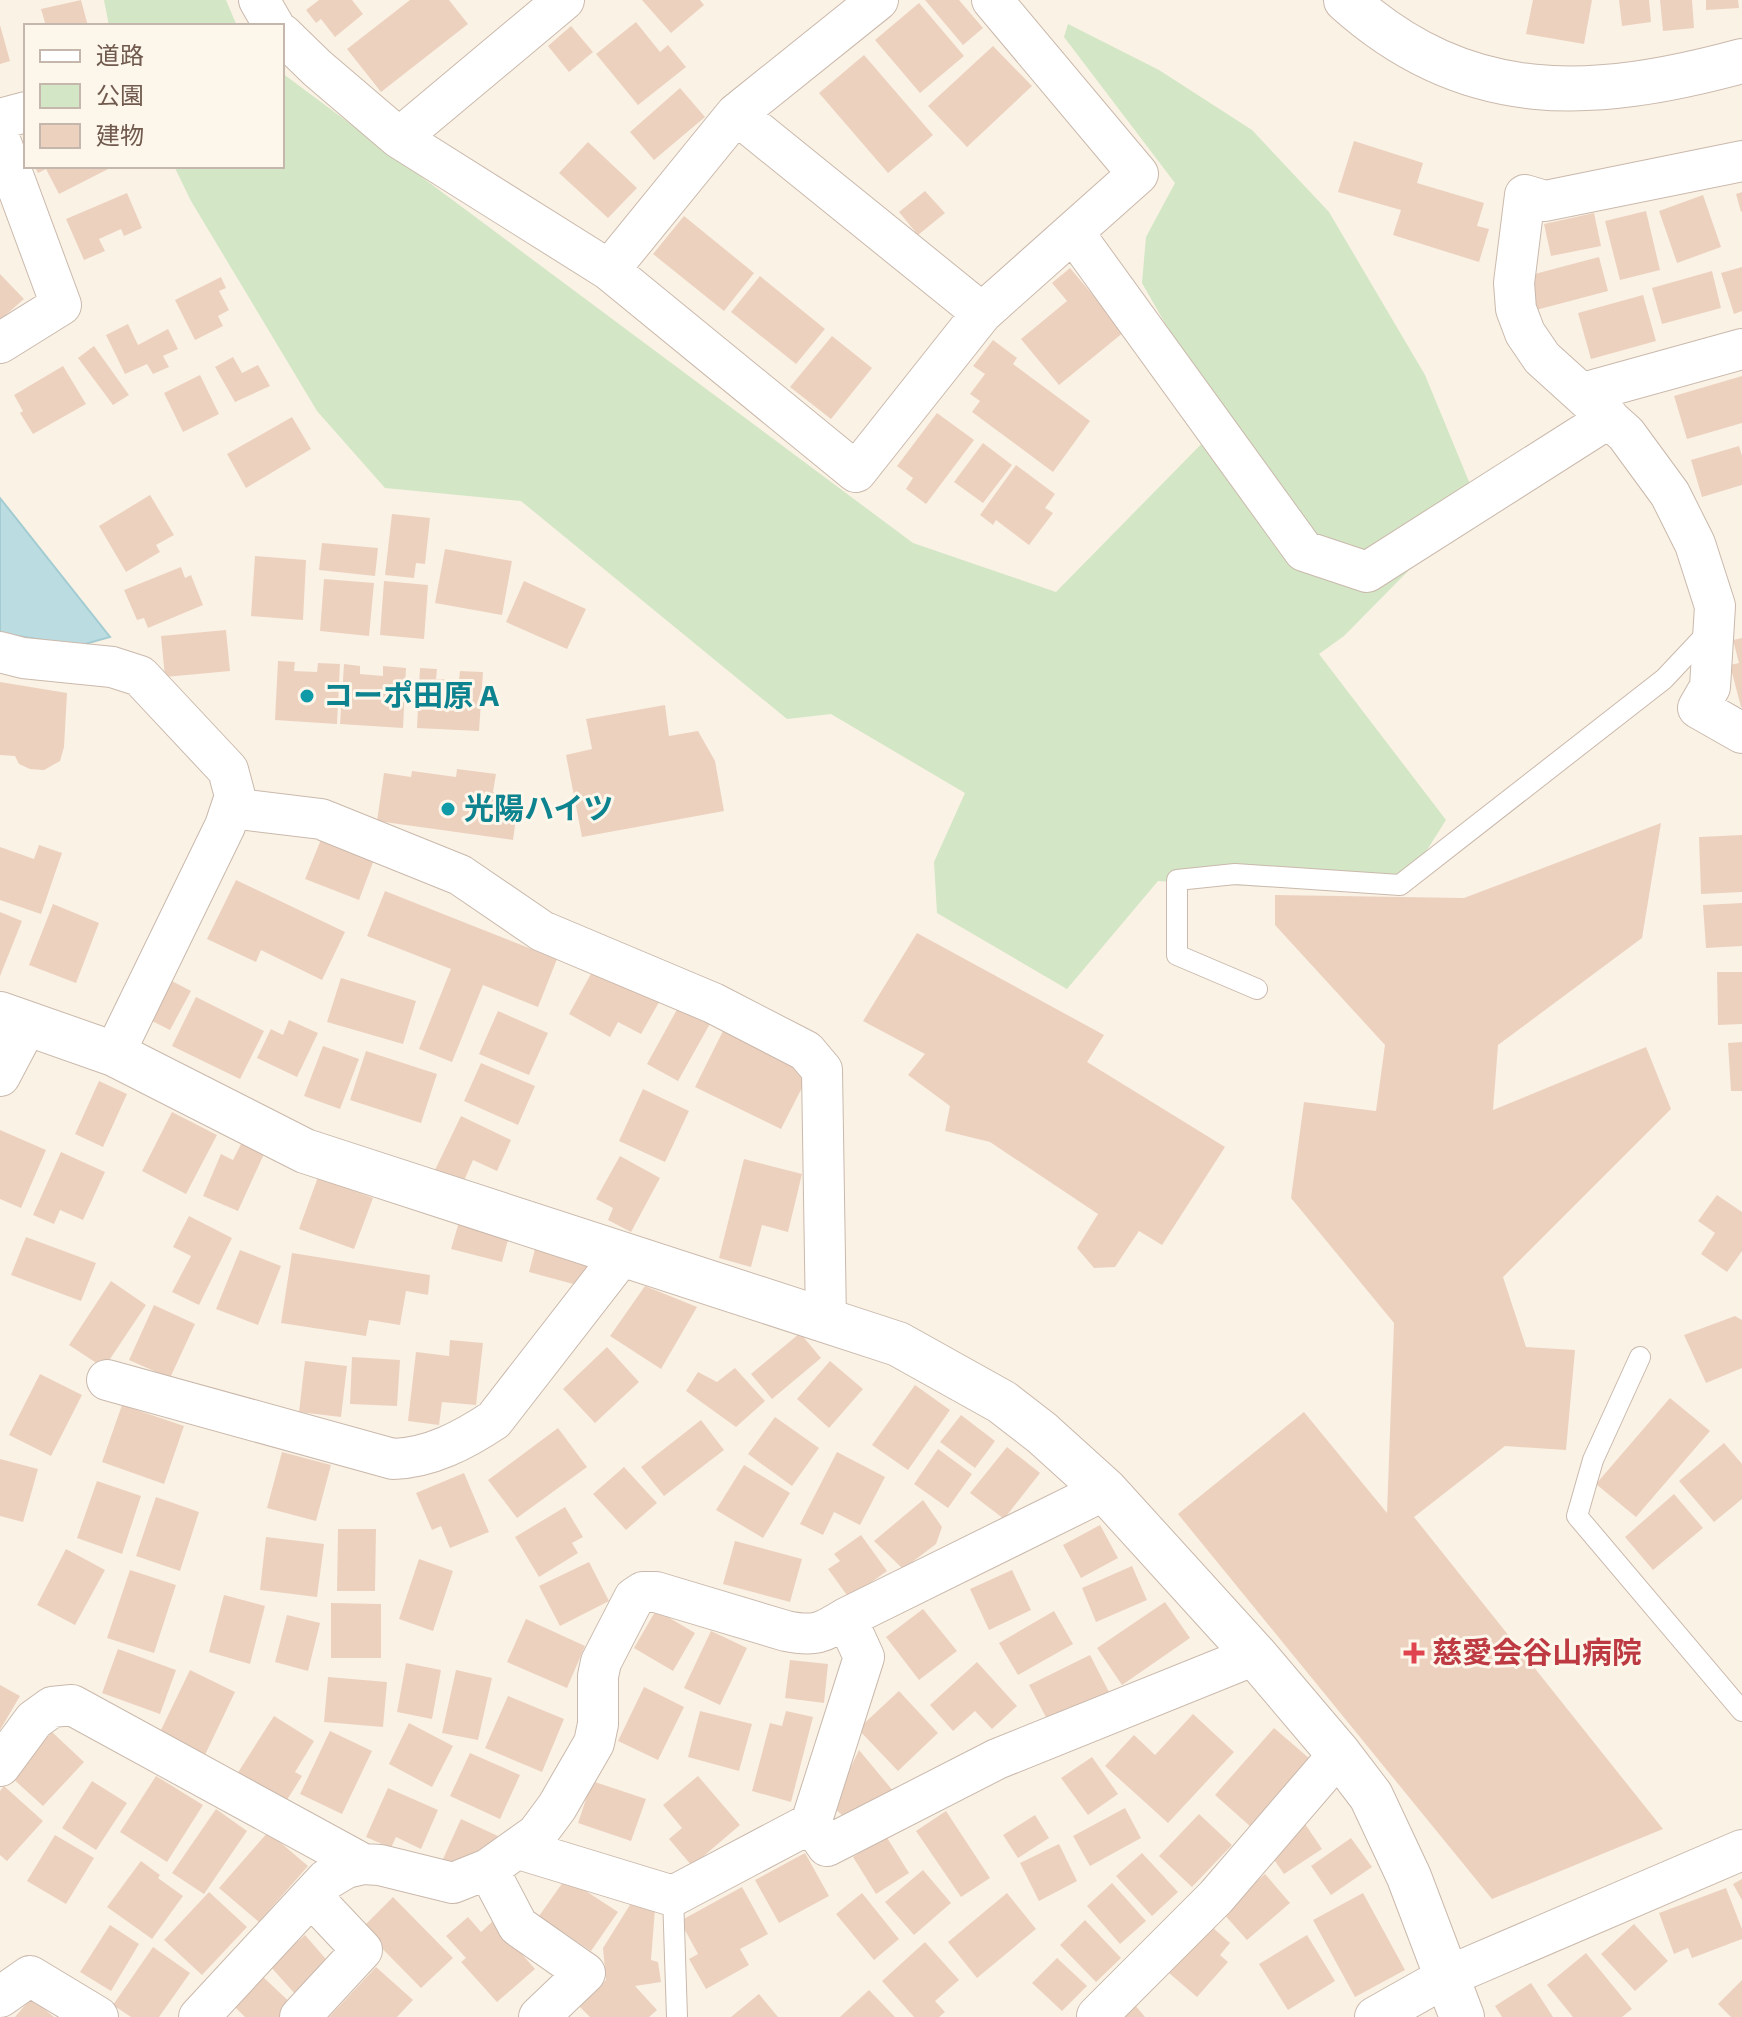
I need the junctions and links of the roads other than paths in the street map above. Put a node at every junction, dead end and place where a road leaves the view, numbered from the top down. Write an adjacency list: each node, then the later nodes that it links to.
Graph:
1 (259, 0): 6 (street)
2 (564, 0): 12 (street)
3 (878, 0): 10 (street)
4 (992, 0): 15 (street)
5 (1346, 0): 8 (street)
6 (273, 24)
7 (284, 36): 12 (street)
8 (1742, 61)
9 (24, 113): 11 (street)
10 (736, 114): 16 (street); 17 (street)
11 (0, 119)
12 (399, 138): 16 (street)
13 (0, 140): 18 (street)
14 (1742, 161): 20 (street)
15 (1073, 232): 17 (street); 20 (street)
16 (609, 270): 17 (street)
17 (982, 313)
18 (0, 343)
19 (1742, 349): 20 (street)
20 (1596, 406): 21 (street)
21 (1714, 625): 23 (street); 25 (lane)
22 (0, 652): 24 (street)
23 (1740, 729)
24 (231, 808): 27 (street); 30 (street)
25 (1257, 989)
26 (14, 1018): 27 (street); 28 (street)
27 (114, 1054): 29 (street)
28 (0, 1076)
29 (622, 1255): 30 (street); 32 (street)
30 (826, 1322): 33 (street)
31 (1640, 1357): 36 (lane)
32 (107, 1380)
33 (1105, 1490): 34 (street); 35 (street)
34 (846, 1618): 39 (street); 41 (street)
35 (1255, 1655): 37 (street); 39 (street)
36 (1742, 1711)
37 (1339, 1754): 45 (street); 47 (street)
38 (0, 1766): 42 (street)
39 (811, 1823): 44 (street)
40 (1742, 1850): 45 (street)
41 (504, 1859): 42 (street); 44 (street); 51 (street)
42 (363, 1864): 43 (street)
43 (311, 1896): 49 (street); 50 (street)
44 (673, 1896): 52 (lane)
45 (1446, 1977): 53 (street); 54 (street)
46 (0, 1997): 48 (street)
47 (1097, 2016)
48 (98, 2017)
49 (199, 2017)
50 (300, 2017)
51 (539, 2017)
52 (677, 2017)
53 (1375, 2017)
54 (1462, 2017)

